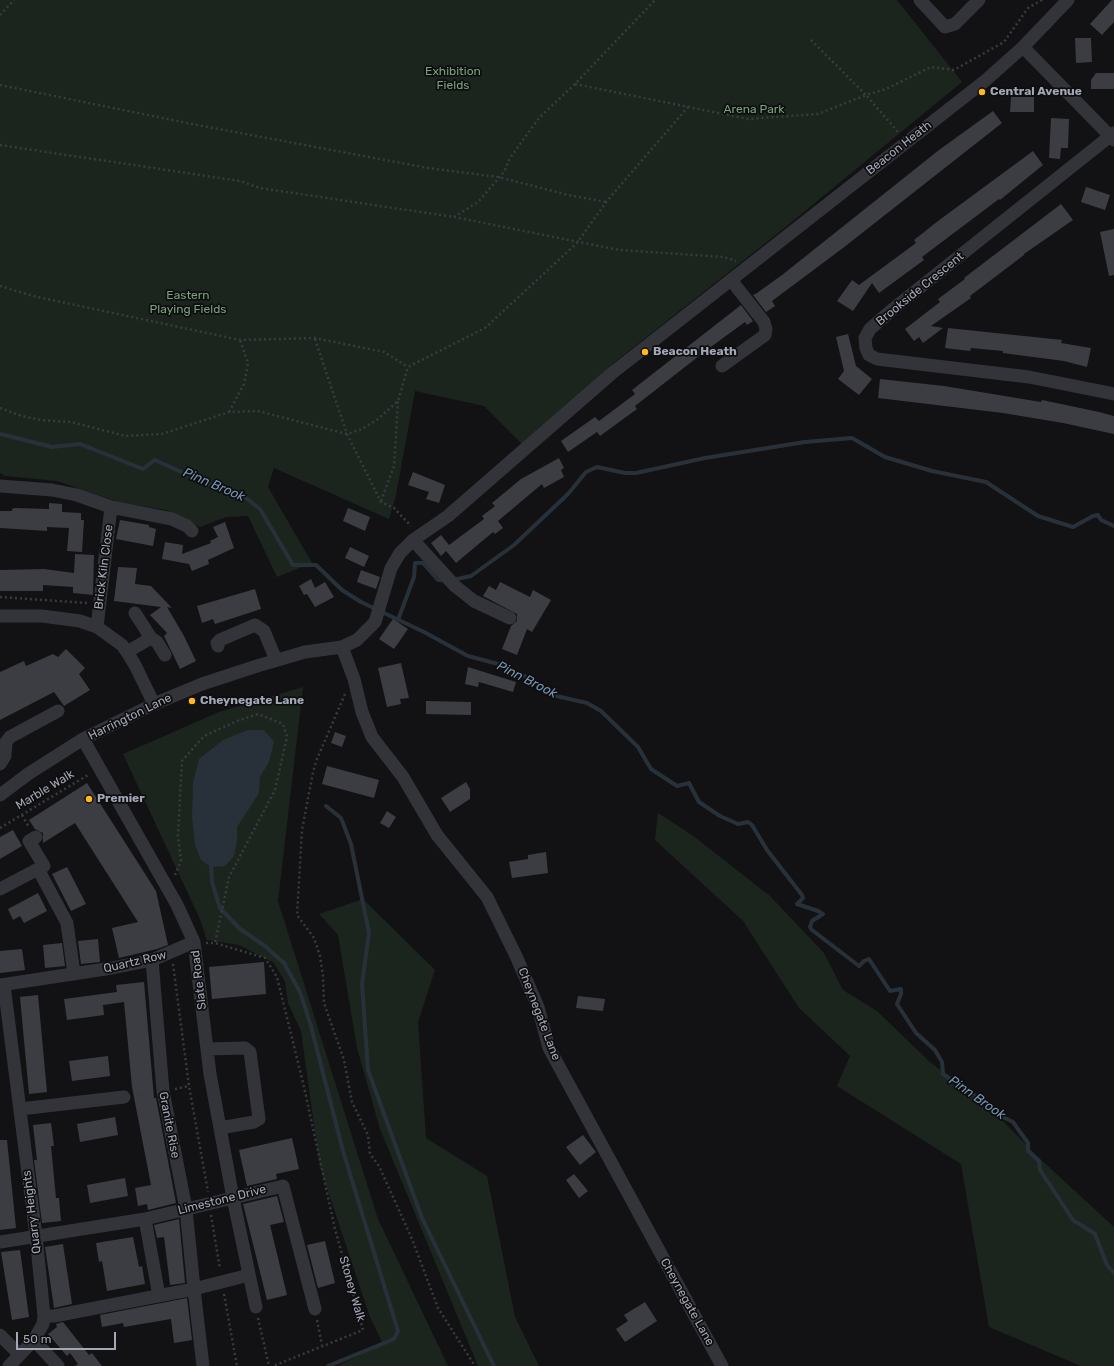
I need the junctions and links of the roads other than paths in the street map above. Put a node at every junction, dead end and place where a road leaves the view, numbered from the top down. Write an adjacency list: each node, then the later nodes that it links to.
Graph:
1 (920, 0): 2 (street)
2 (979, 0)
3 (1068, 0): 4 (street, Beacon Heath)
4 (1023, 47): 5 (street); 6 (street, Beacon Heath)
5 (1113, 136): 8 (street, Brookside Crescent)
6 (731, 280): 7 (street); 12 (street, Beacon Heath)
7 (722, 366)
8 (1114, 394)
9 (0, 486): 10 (street, Brick Kiln Close)
10 (111, 507): 11 (street, Brick Kiln Close); 16 (street, Brick Kiln Close)
11 (192, 531)
12 (415, 538): 15 (street); 19 (street, Beacon Heath)
13 (135, 613): 17 (street)
14 (0, 616): 16 (street)
15 (510, 618)
16 (97, 627): 20 (street)
17 (151, 638): 20 (street); 21 (street)
18 (218, 646): 22 (street)
19 (342, 647): 22 (street, Harrington Lane); 56 (street, Cheynegate Lane)
20 (128, 652): 23 (street)
21 (166, 655)
22 (276, 660): 23 (street, Harrington Lane)
23 (154, 704): 25 (street, Harrington Lane)
24 (58, 711): 26 (street)
25 (83, 739): 27 (street, Harrington Lane); 31 (street, Slate Road)
26 (0, 764)
27 (0, 795)
28 (36, 837): 29 (street)
29 (38, 869): 30 (street); 33 (street)
30 (0, 889)
31 (194, 942): 32 (street, Quartz Row); 35 (street, Slate Road)
32 (152, 960): 33 (street, Quartz Row); 40 (street, Granite Rise)
33 (74, 974): 34 (street, Quartz Row)
34 (2, 985): 37 (street, Quarry Heights)
35 (208, 1049): 38 (street, Slate Road); 38 (street)
36 (124, 1097): 37 (street)
37 (20, 1109): 42 (street, Quarry Heights)
38 (220, 1128): 39 (street, Slate Road)
39 (233, 1198): 40 (street, Limestone Drive); 44 (street); 48 (street, Limestone Drive)
40 (186, 1209): 41 (street, Limestone Drive); 45 (street, Granite Rise)
41 (145, 1219): 42 (street, Limestone Drive); 46 (street)
42 (36, 1236): 43 (street, Limestone Drive); 49 (street, Quarry Heights)
43 (0, 1242)
44 (249, 1275): 45 (street); 47 (street)
45 (194, 1289): 46 (street); 55 (street)
46 (160, 1296): 49 (street)
47 (256, 1307)
48 (315, 1309)
49 (44, 1316): 51 (street, Quarry Heights)
50 (0, 1336): 52 (street)
51 (34, 1340): 52 (street, Quarry Heights); 54 (street)
52 (20, 1355): 53 (street, Quarry Heights)
53 (9, 1366)
54 (58, 1366)
55 (203, 1366)
56 (722, 1366)

